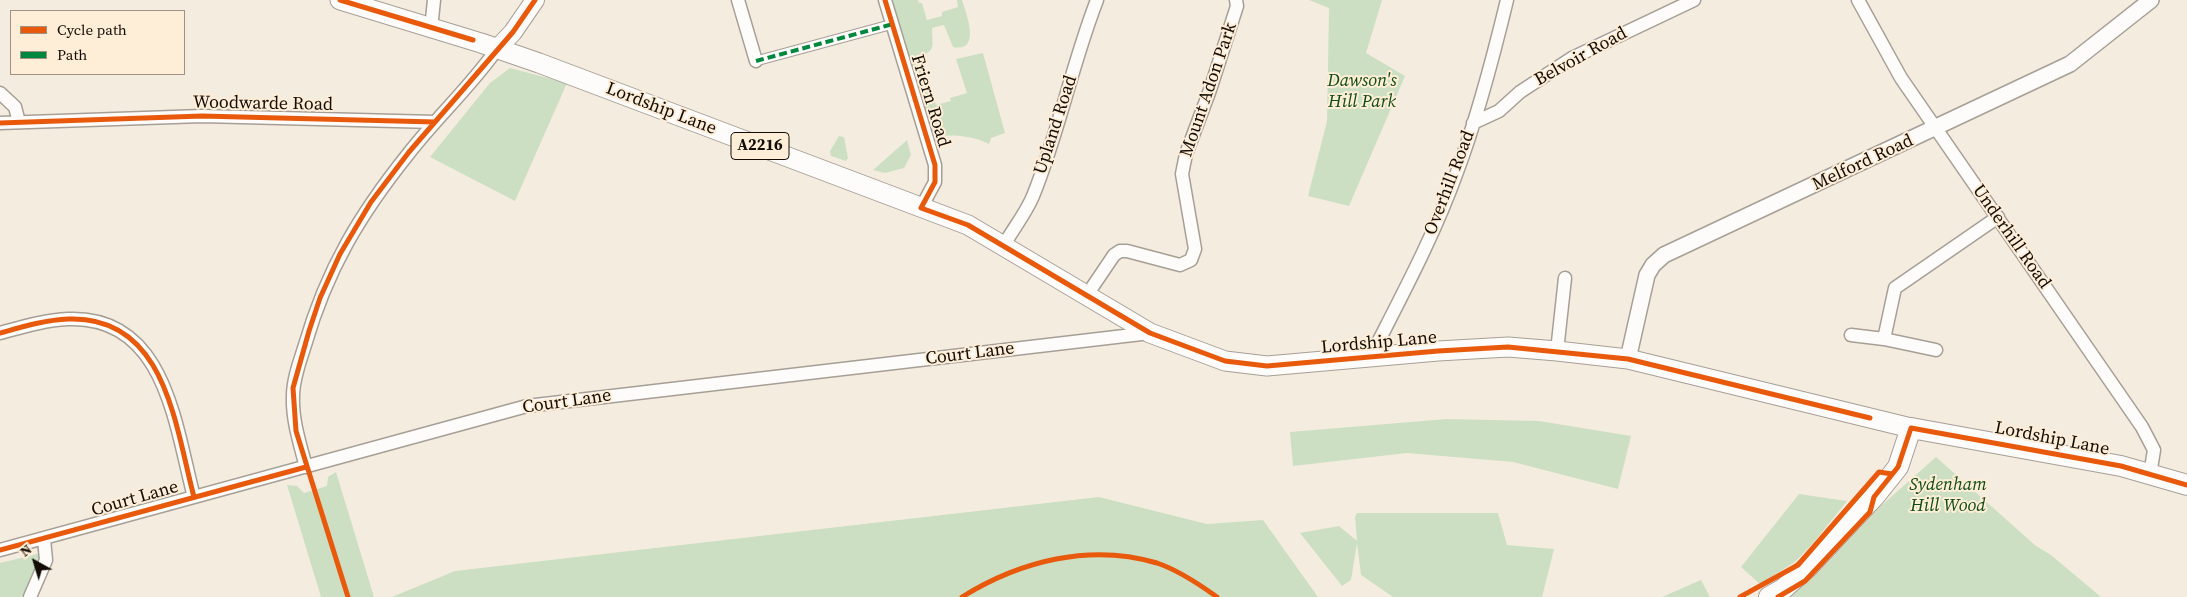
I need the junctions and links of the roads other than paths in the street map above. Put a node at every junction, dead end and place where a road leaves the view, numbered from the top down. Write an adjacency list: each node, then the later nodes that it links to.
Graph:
1 (340, 0): 12 (main road, Lordship Lane / A2216)
2 (434, 0): 14 (street)
3 (536, 0): 15 (main road)
4 (738, 0): 16 (street)
5 (885, 0): 13 (street, Friern Road)
6 (1097, 0): 25 (street, Upland Road)
7 (1236, 0): 27 (street, Mount Adon Park)
8 (1508, 0): 21 (street, Overhill Road)
9 (1694, 0): 21 (street, Belvoir Road)
10 (1858, 0): 22 (street, Underhill Road)
11 (2151, 0): 22 (street, Melford Road)
12 (375, 5): 14 (main road, Lordship Lane / A2216)
13 (893, 24): 16 (street); 23 (street, Friern Road)
14 (430, 29): 15 (main road, Lordship Lane / A2216)
15 (497, 49): 19 (street); 23 (main road, Lordship Lane / A2216)
16 (756, 61)
17 (0, 93): 18 (street)
18 (20, 122): 19 (street, Woodwarde Road); 20 (street, Woodwarde Road)
19 (435, 122): 37 (street)
20 (0, 123)
21 (1473, 124): 34 (street, Overhill Road)
22 (1935, 128): 24 (street, Underhill Road); 35 (street, Melford Road)
23 (921, 208): 25 (main road, Lordship Lane / A2216)
24 (1998, 218): 31 (street); 38 (street, Underhill Road)
25 (1004, 245): 27 (main road, Lordship Lane / A2216)
26 (1565, 278): 33 (street)
27 (1087, 295): 29 (main road, Lordship Lane / A2216)
28 (0, 333): 40 (street)
29 (1150, 333): 34 (main road, Lordship Lane / A2216); 37 (street, Court Lane)
30 (1851, 335): 31 (street)
31 (1884, 339): 32 (street)
32 (1936, 350)
33 (1557, 351): 34 (main road, Lordship Lane / A2216); 35 (main road, Lordship Lane / A2216)
34 (1370, 358)
35 (1628, 359): 36 (main road, Lordship Lane / A2216)
36 (1910, 428): 38 (highway, Lordship Lane); 44 (highway)
37 (306, 467): 40 (street, Court Lane)
38 (2150, 475): 39 (highway, Lordship Lane)
39 (2187, 486)
40 (194, 497): 41 (street, Court Lane)
41 (44, 539): 42 (street, Court Lane); 43 (street)
42 (0, 550)
43 (30, 597)
44 (1769, 597)

